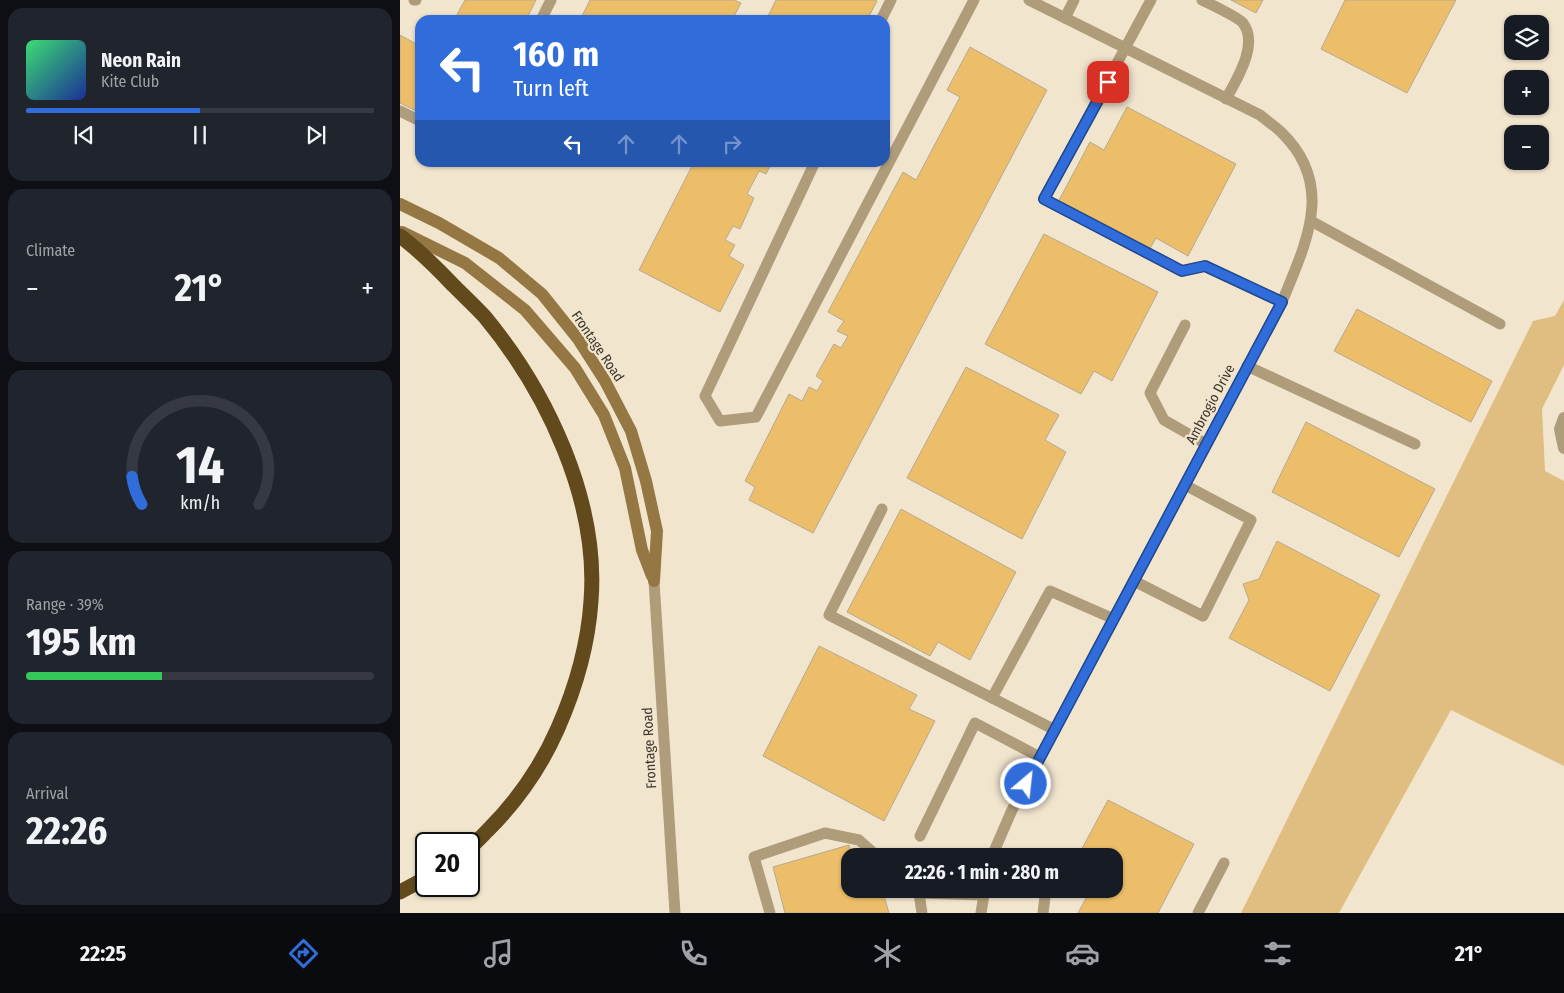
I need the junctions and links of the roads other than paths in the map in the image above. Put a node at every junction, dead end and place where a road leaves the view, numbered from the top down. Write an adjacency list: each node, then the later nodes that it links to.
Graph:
1 (551, 0): 8 (lane)
2 (891, 0): 9 (lane)
3 (974, 0): 15 (lane)
4 (1029, 0): 10 (lane, Ambrogio Drive)
5 (1074, 0): 10 (lane)
6 (1151, 0): 11 (lane)
7 (1202, 0): 12 (lane)
8 (544, 15)
9 (884, 15)
10 (1065, 18): 11 (lane, Ambrogio Drive)
11 (1126, 49): 12 (lane, Ambrogio Drive); 22 (lane)
12 (1226, 99): 19 (lane, Ambrogio Drive)
13 (400, 111): 14 (lane)
14 (415, 118)
15 (890, 161)
16 (813, 167): 17 (lane)
17 (887, 167)
18 (400, 204): 32 (street, Frontage Road)
19 (1311, 221): 22 (lane, Ambrogio Drive); 23 (lane)
20 (400, 231): 32 (street, Frontage Road)
21 (400, 236): 39 (highway)
22 (1282, 302): 25 (lane, Ambrogio Drive)
23 (1500, 324)
24 (1185, 325): 27 (lane)
25 (1247, 366): 27 (lane, Ambrogio Drive); 28 (lane)
26 (1564, 418): 29 (street)
27 (1206, 444): 30 (lane, Ambrogio Drive)
28 (1415, 444)
29 (1564, 448)
30 (1184, 485): 33 (lane, Ambrogio Drive); 33 (lane)
31 (882, 509): 35 (lane)
32 (654, 581): 48 (lane, Frontage Road)
33 (1134, 581): 34 (lane, Ambrogio Drive)
34 (1114, 619): 35 (lane); 36 (lane, Ambrogio Drive)
35 (992, 698): 36 (lane)
36 (1055, 730): 37 (lane, Ambrogio Drive)
37 (1040, 757): 38 (lane); 41 (lane, Ambrogio Drive)
38 (920, 836)
39 (480, 837)
40 (868, 848): 49 (lane)
41 (998, 848)
42 (1224, 863): 53 (lane)
43 (415, 884): 44 (highway)
44 (400, 892)
45 (919, 898): 50 (lane)
46 (983, 898): 51 (lane)
47 (1045, 898): 52 (lane)
48 (675, 913)
49 (770, 913)
50 (922, 913)
51 (981, 913)
52 (1043, 913)
53 (1198, 913)

